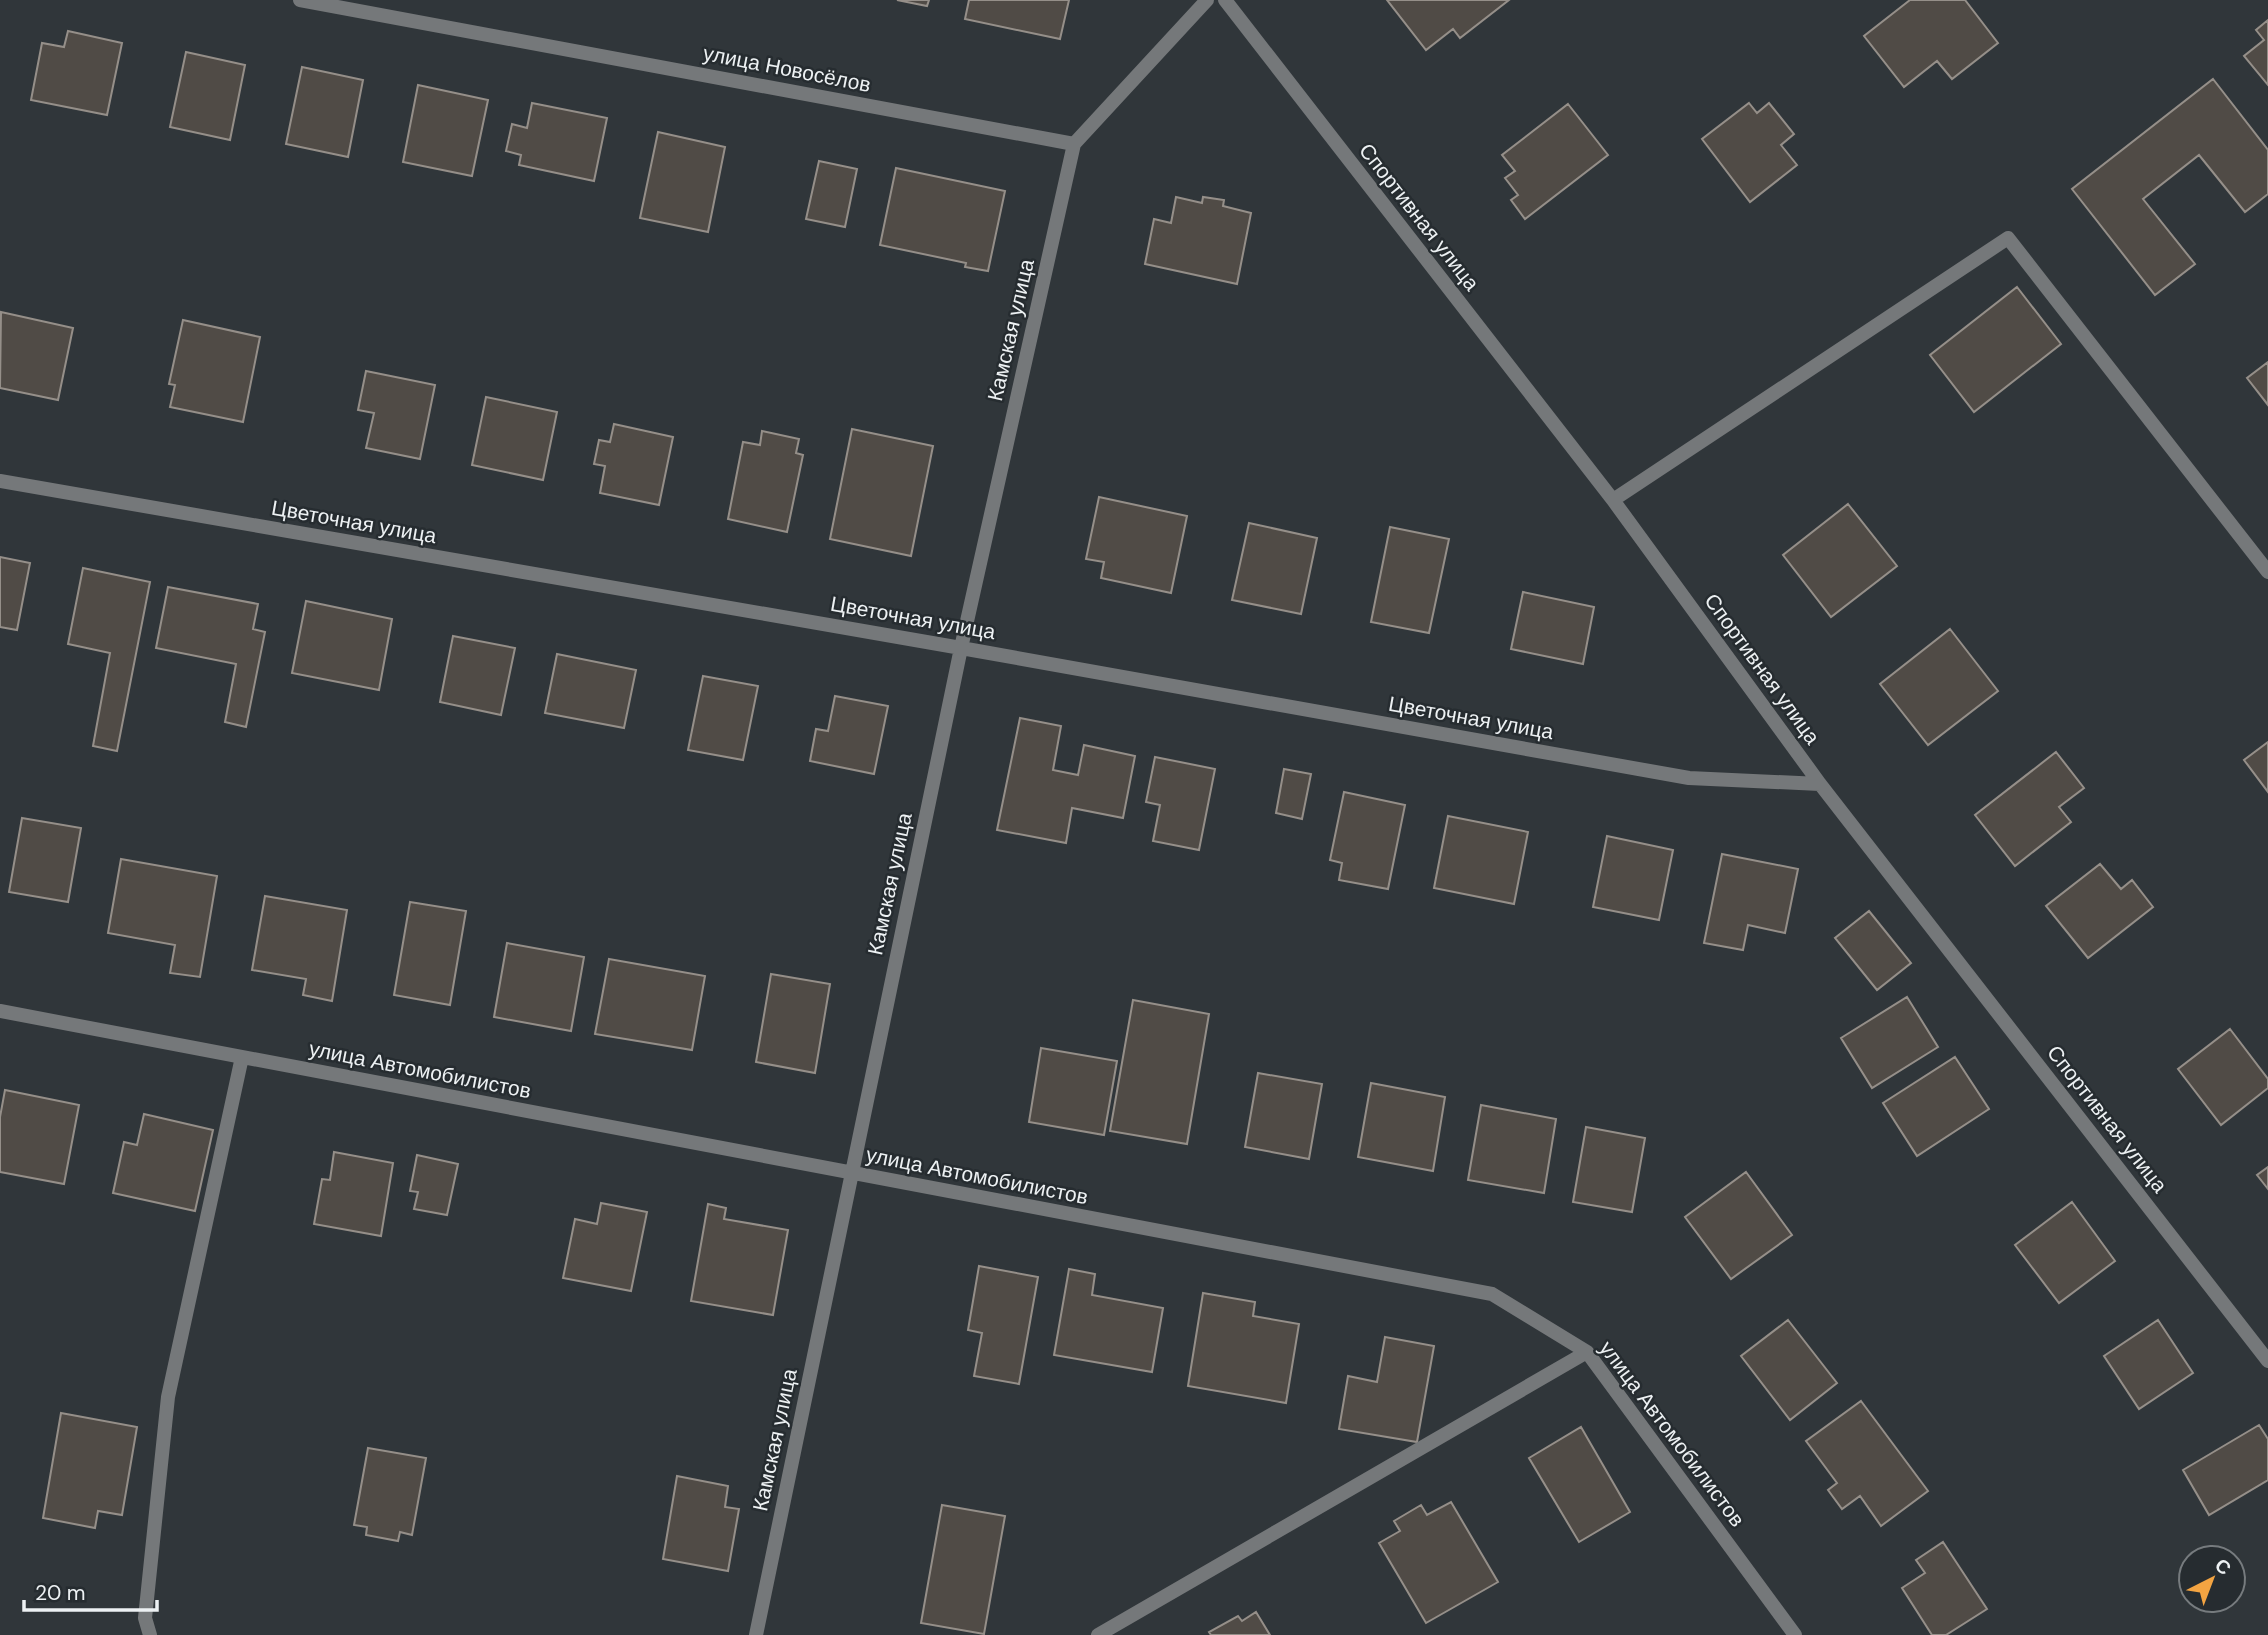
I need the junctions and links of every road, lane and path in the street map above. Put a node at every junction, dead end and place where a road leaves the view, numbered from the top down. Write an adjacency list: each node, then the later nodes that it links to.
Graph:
1 (300, 0): 4 (street, улица Новосёлов)
2 (1208, 0): 4 (street)
3 (1225, 0): 6 (street, Спортивная улица)
4 (1074, 144): 8 (street, Камская улица)
5 (0, 481): 8 (street, Цветочная улица)
6 (1613, 500): 7 (street); 9 (street, Спортивная улица)
7 (2268, 572)
8 (961, 648): 9 (street, Цветочная улица); 12 (street, Камская улица)
9 (1820, 784): 14 (street, Спортивная улица)
10 (0, 1011): 11 (street, улица Автомобилистов)
11 (242, 1057): 12 (street, улица Автомобилистов); 15 (street)
12 (850, 1174): 13 (street, улица Автомобилистов); 16 (street, Камская улица)
13 (1587, 1352): 17 (street); 18 (street, улица Автомобилистов)
14 (2268, 1361)
15 (150, 1635)
16 (756, 1635)
17 (1098, 1635)
18 (1795, 1635)

